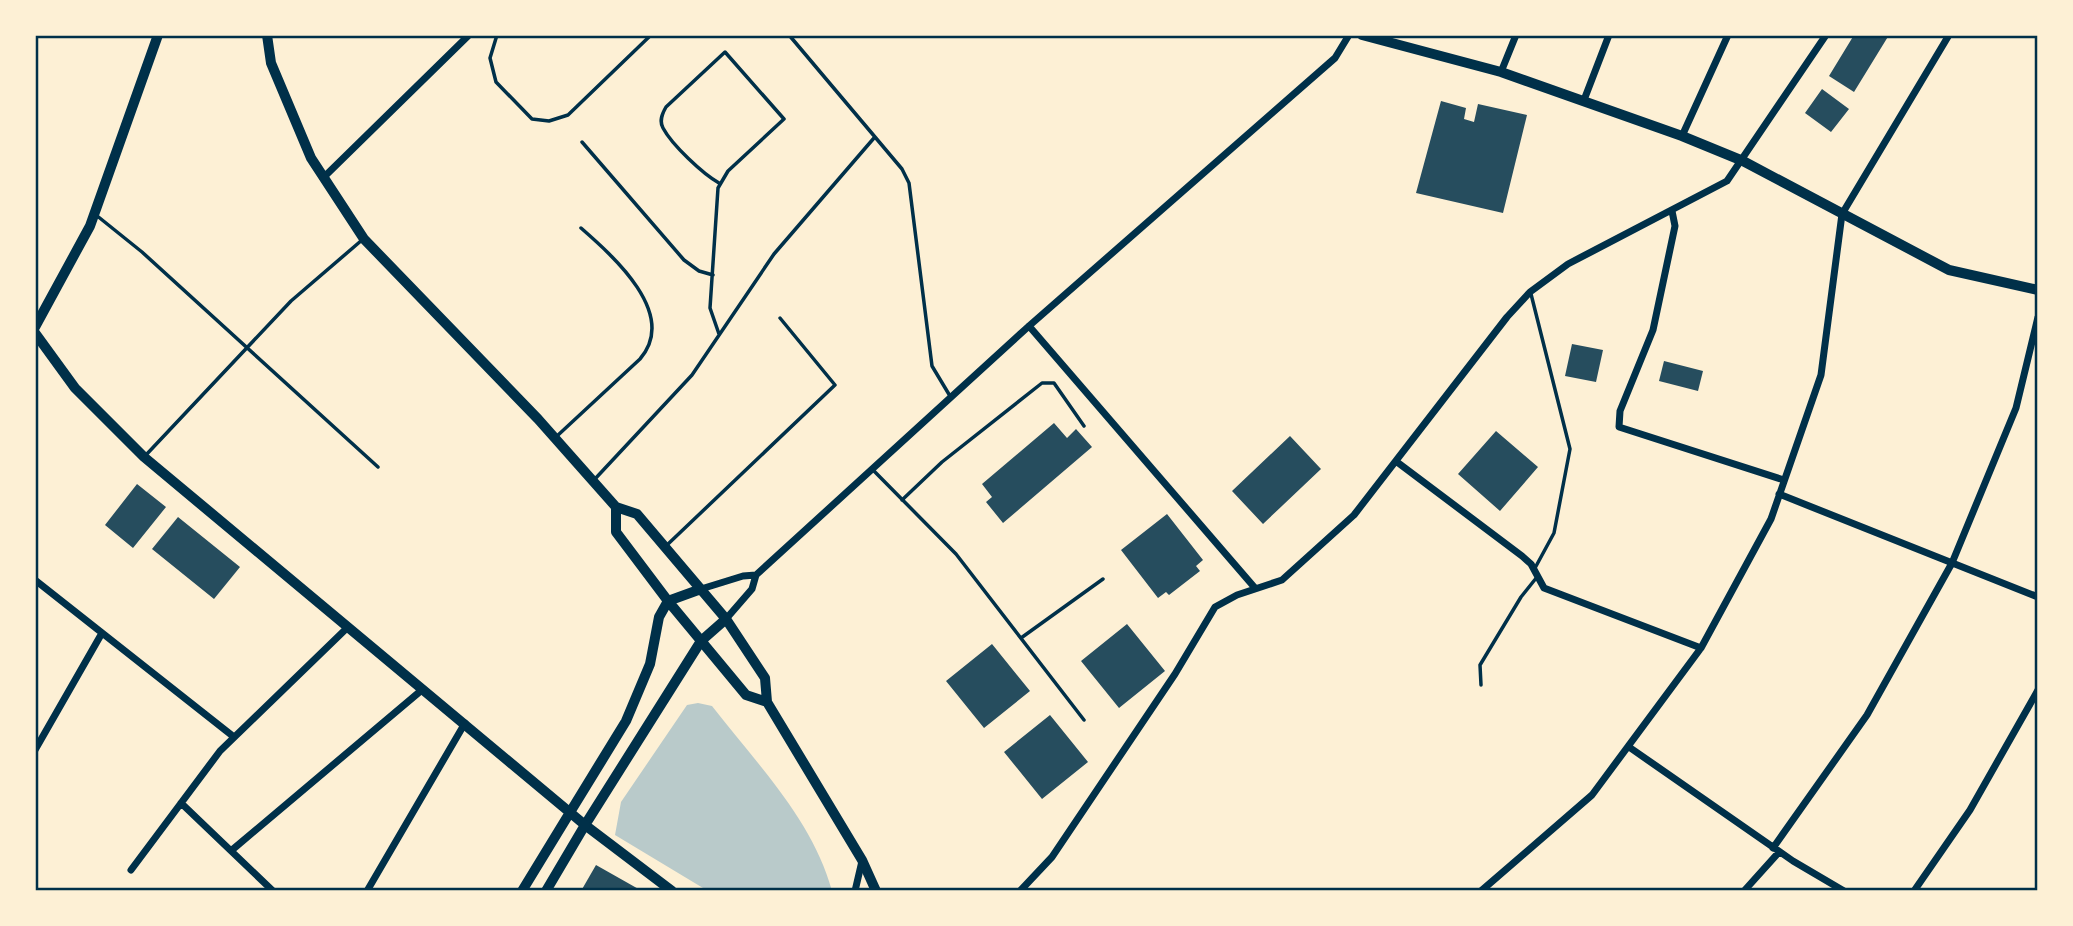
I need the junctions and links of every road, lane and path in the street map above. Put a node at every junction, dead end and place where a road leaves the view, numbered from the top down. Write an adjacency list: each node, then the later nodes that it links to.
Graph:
1 (158, 35): 23 (street)
2 (267, 35): 20 (street)
3 (469, 35): 20 (street)
4 (497, 35): 5 (lane)
5 (651, 35)
6 (789, 35): 17 (lane)
7 (1349, 35): 32 (street)
8 (1363, 35): 14 (street)
9 (1516, 35): 14 (street)
10 (1608, 35): 15 (street)
11 (1728, 35): 16 (street)
12 (1826, 35): 19 (street)
13 (1949, 35): 24 (street)
14 (1501, 72): 15 (street)
15 (1584, 100): 16 (street)
16 (1682, 136): 19 (street)
17 (874, 138): 35 (lane); 37 (lane)
18 (582, 142): 27 (lane)
19 (1743, 161): 22 (street); 24 (street)
20 (323, 178): 26 (street)
21 (719, 183): 21 (lane); 27 (lane)
22 (1672, 211): 29 (street); 44 (street)
23 (94, 214): 33 (street); 36 (lane)
24 (1842, 214): 28 (street); 44 (street)
25 (581, 228): 39 (lane)
26 (364, 239): 36 (lane); 39 (street)
27 (713, 275): 35 (lane)
28 (2038, 290)
29 (1531, 292): 41 (street); 51 (lane)
30 (2038, 317): 50 (street)
31 (780, 318): 49 (lane)
32 (1029, 326): 37 (street); 56 (street)
33 (35, 327)
34 (35, 333): 40 (main road)
35 (719, 334): 45 (lane)
36 (246, 347): 40 (lane); 42 (lane)
37 (950, 396): 43 (street)
38 (1084, 426): 47 (lane)
39 (555, 438): 45 (street)
40 (145, 457): 60 (main road)
41 (1397, 463): 51 (street); 56 (street)
42 (378, 467)
43 (872, 469): 47 (lane); 52 (street)
44 (1784, 480): 46 (street)
45 (593, 481): 48 (street)
46 (1779, 495): 50 (street); 64 (street)
47 (902, 500): 62 (lane)
48 (616, 507): 49 (street); 58 (street)
49 (666, 547): 55 (street)
50 (1952, 563): 57 (street); 78 (street)
51 (1535, 573): 64 (street); 65 (lane)
52 (756, 575): 55 (street); 59 (street)
53 (1102, 579): 62 (lane)
54 (35, 580): 61 (street)
55 (701, 589): 58 (street); 59 (street)
56 (1255, 589): 88 (street)
57 (2038, 597)
58 (668, 601): 63 (street); 75 (street)
59 (726, 619): 63 (street); 68 (street)
60 (348, 627): 66 (main road); 71 (street)
61 (102, 633): 71 (street); 73 (street)
62 (1021, 638): 69 (lane)
63 (702, 641): 68 (street); 76 (street)
64 (1701, 648): 72 (street)
65 (1481, 685)
66 (423, 689): 70 (main road); 77 (street)
67 (2038, 690): 92 (street)
68 (767, 702): 79 (street)
69 (1084, 720)
70 (465, 723): 75 (main road); 82 (street)
71 (234, 737): 74 (street)
72 (1629, 747): 78 (street); 89 (street)
73 (35, 750)
74 (181, 803): 77 (street); 80 (street)
75 (569, 814): 76 (main road); 83 (main road)
76 (585, 825): 84 (main road); 85 (street)
77 (232, 850): 81 (street)
78 (1776, 850): 90 (street); 91 (street)
79 (862, 860): 86 (street); 87 (street)
80 (131, 870)
81 (273, 891)
82 (367, 891)
83 (522, 891)
84 (546, 891)
85 (673, 891)
86 (855, 891)
87 (876, 891)
88 (1020, 891)
89 (1481, 891)
90 (1744, 891)
91 (1844, 891)
92 (1914, 891)

